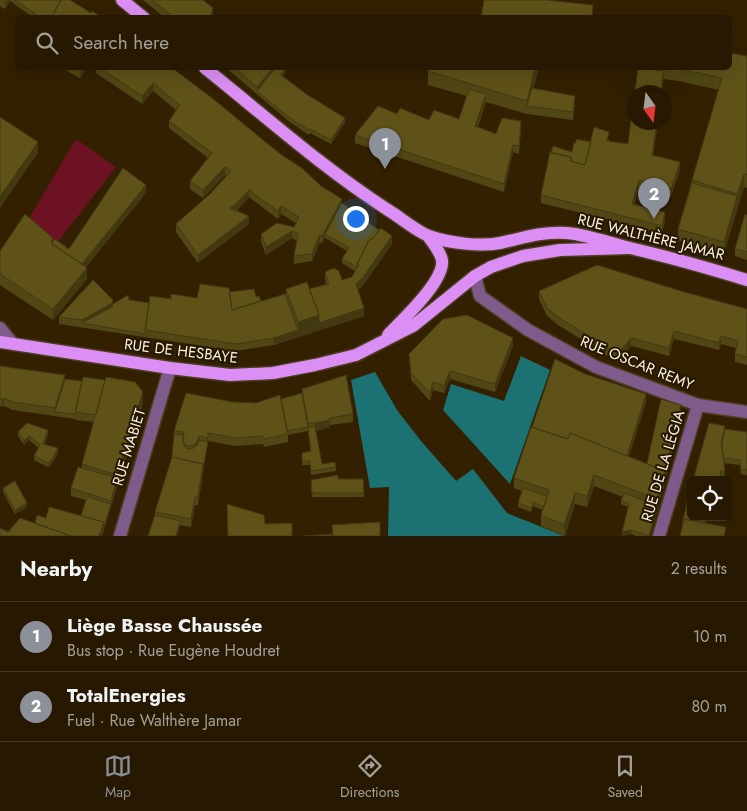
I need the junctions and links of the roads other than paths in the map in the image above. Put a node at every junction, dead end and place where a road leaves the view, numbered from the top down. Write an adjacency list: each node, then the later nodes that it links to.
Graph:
1 (122, 0): 2 (main road)
2 (140, 15)
3 (207, 70): 4 (main road)
4 (428, 236): 5 (main road, RUE WALTHÈRE JAMAR); 9 (main road, RUE DE HESBAYE)
5 (629, 248): 6 (main road, RUE DE HESBAYE); 7 (main road, RUE WALTHÈRE JAMAR)
6 (475, 276): 9 (main road, RUE DE HESBAYE); 12 (street, RUE OSCAR REMY)
7 (747, 280)
8 (0, 328): 10 (street)
9 (384, 341): 11 (main road, RUE DE HESBAYE)
10 (6, 343): 11 (main road, RUE DE HESBAYE)
11 (170, 368): 14 (street, RUE MABIET)
12 (698, 405): 13 (street, RUE OSCAR REMY); 15 (street, RUE DE LA LÉGIA)
13 (747, 412)
14 (120, 536)
15 (659, 536)

